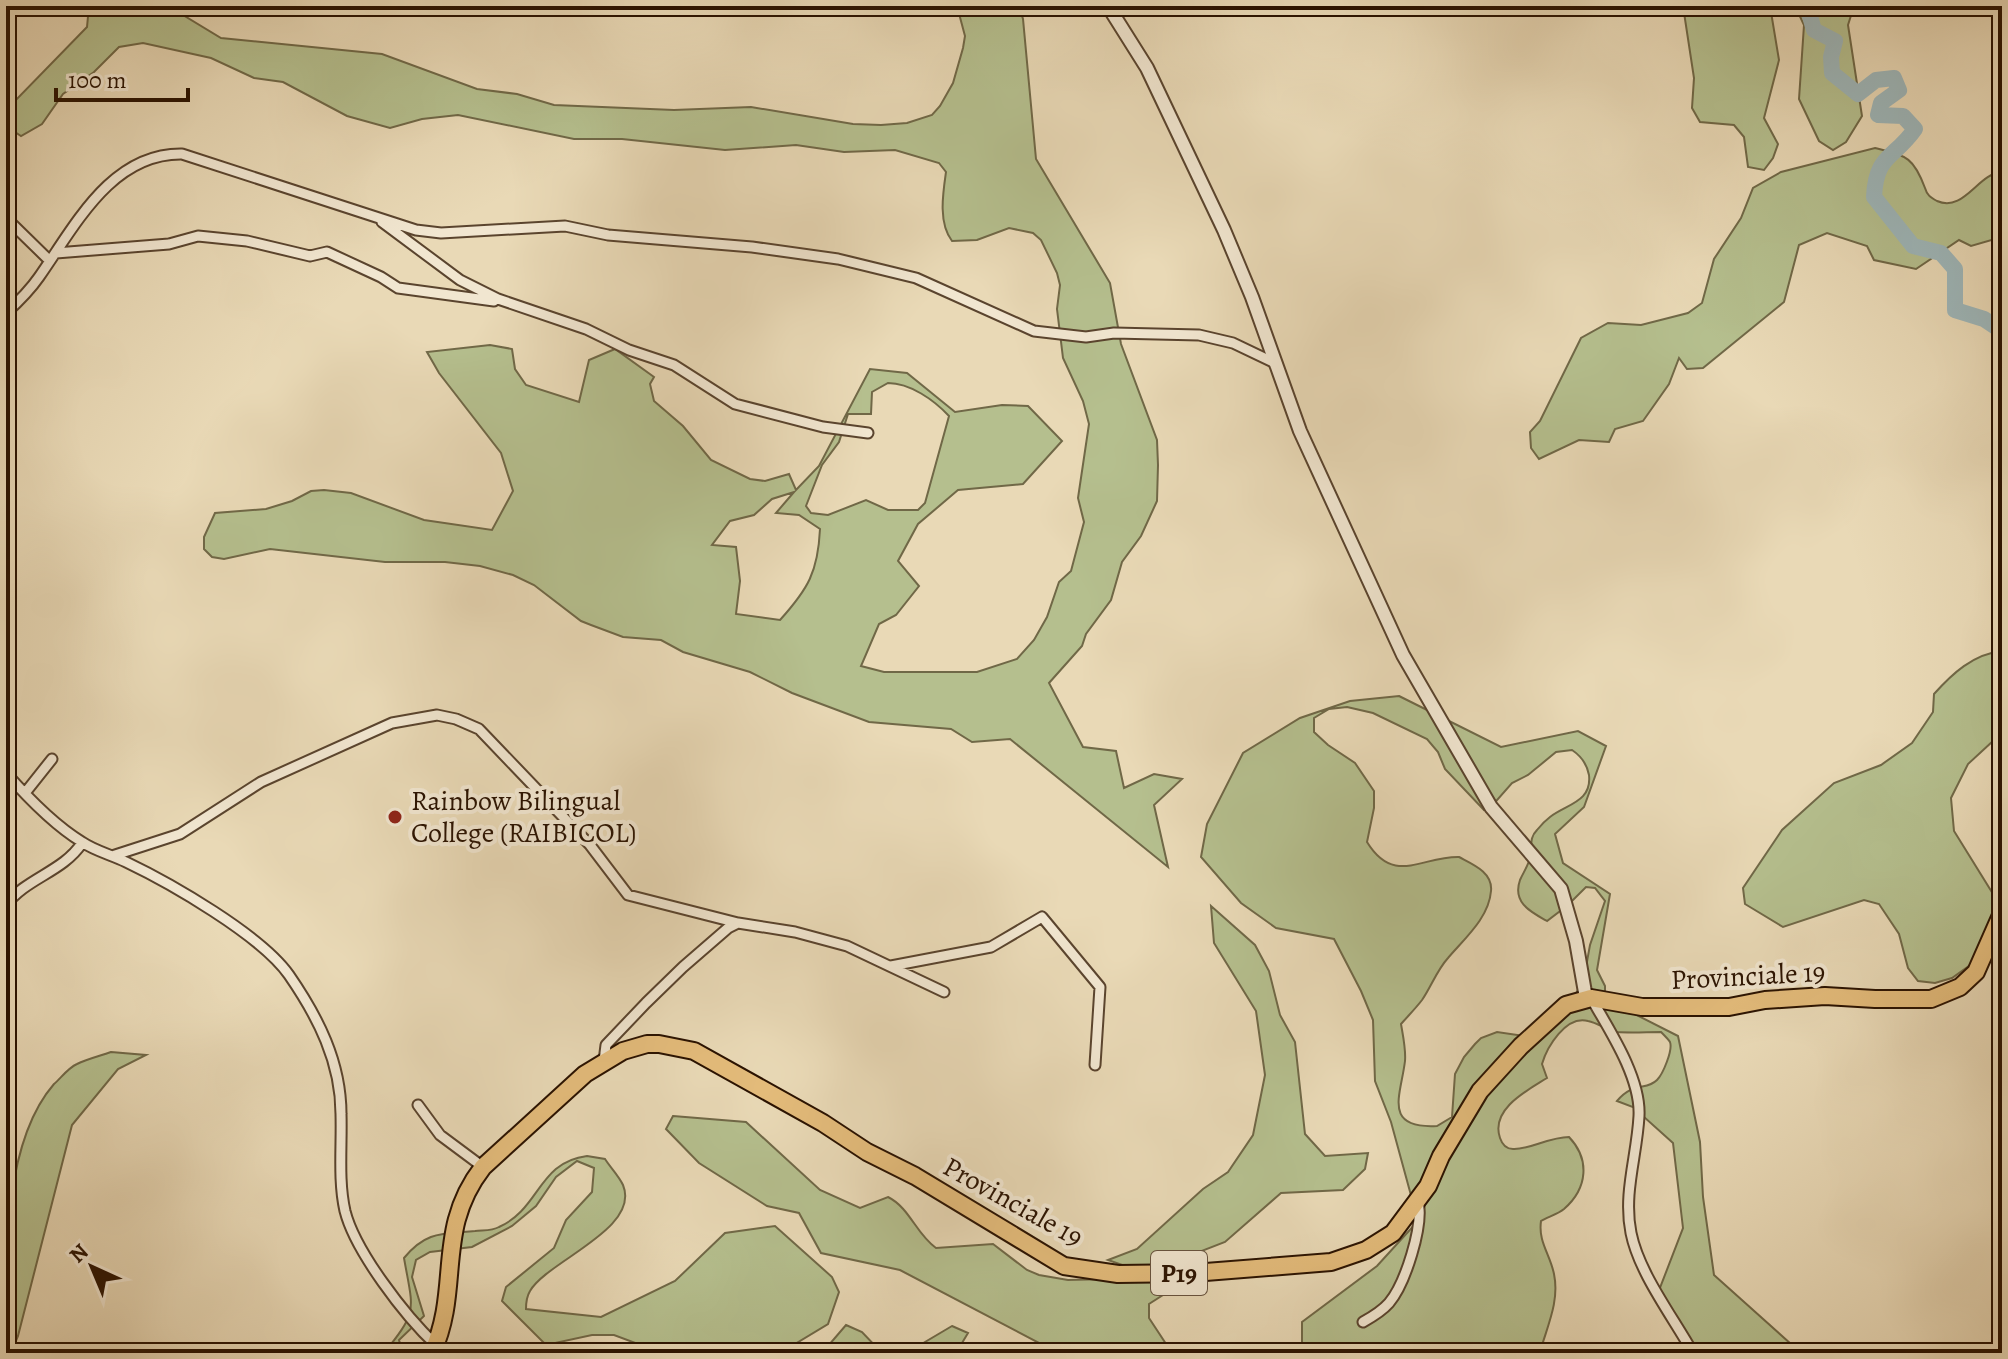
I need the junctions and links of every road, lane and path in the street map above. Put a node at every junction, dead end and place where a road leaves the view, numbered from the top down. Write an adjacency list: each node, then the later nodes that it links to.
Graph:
1 (1108, 6): 7 (street)
2 (6, 218): 4 (street)
3 (377, 218): 4 (street); 5 (street); 7 (street)
4 (53, 257): 5 (street); 6 (street)
5 (498, 299): 8 (street)
6 (6, 313)
7 (1277, 364): 19 (street)
8 (868, 433)
9 (52, 759): 11 (street)
10 (6, 773): 11 (street)
11 (25, 793): 12 (street)
12 (82, 843): 13 (street); 14 (street)
13 (112, 856): 16 (street); 26 (street)
14 (6, 905)
15 (2002, 913): 19 (main road, Provinciale 19)
16 (738, 923): 17 (street); 20 (street)
17 (891, 966): 18 (street); 21 (street)
18 (944, 992)
19 (1588, 998): 24 (main road, Provinciale 19 / P19); 27 (street)
20 (604, 1061): 23 (main road, Provinciale 19 / P19); 24 (main road, Provinciale 19 / P19)
21 (1095, 1065)
22 (418, 1105): 23 (street)
23 (483, 1167): 26 (main road, Provinciale 19 / P19)
24 (1418, 1201): 25 (street)
25 (1363, 1322)
26 (433, 1351)
27 (1693, 1353)

